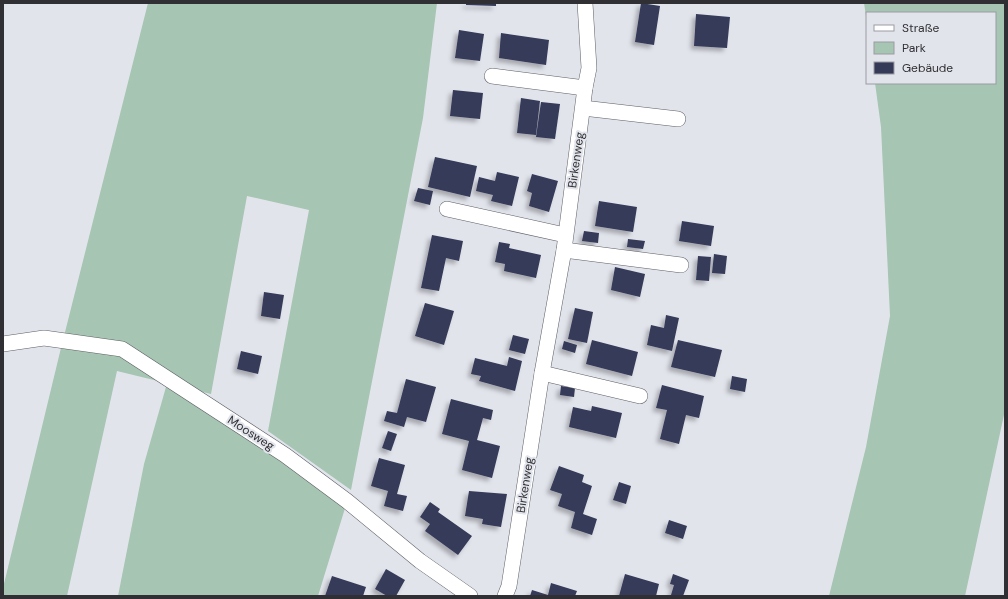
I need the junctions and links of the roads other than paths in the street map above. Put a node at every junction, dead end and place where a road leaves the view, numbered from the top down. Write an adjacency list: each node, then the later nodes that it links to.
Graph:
1 (585, 3): 3 (street, Birkenweg)
2 (492, 76): 3 (street)
3 (585, 88): 4 (street, Birkenweg)
4 (583, 108): 5 (street); 7 (street, Birkenweg)
5 (678, 120)
6 (447, 209): 7 (street)
7 (564, 242): 8 (street); 10 (street, Birkenweg)
8 (681, 265)
9 (3, 344): 12 (street, Moosweg)
10 (542, 373): 11 (street); 13 (street, Birkenweg)
11 (640, 396)
12 (470, 596)
13 (505, 596)

